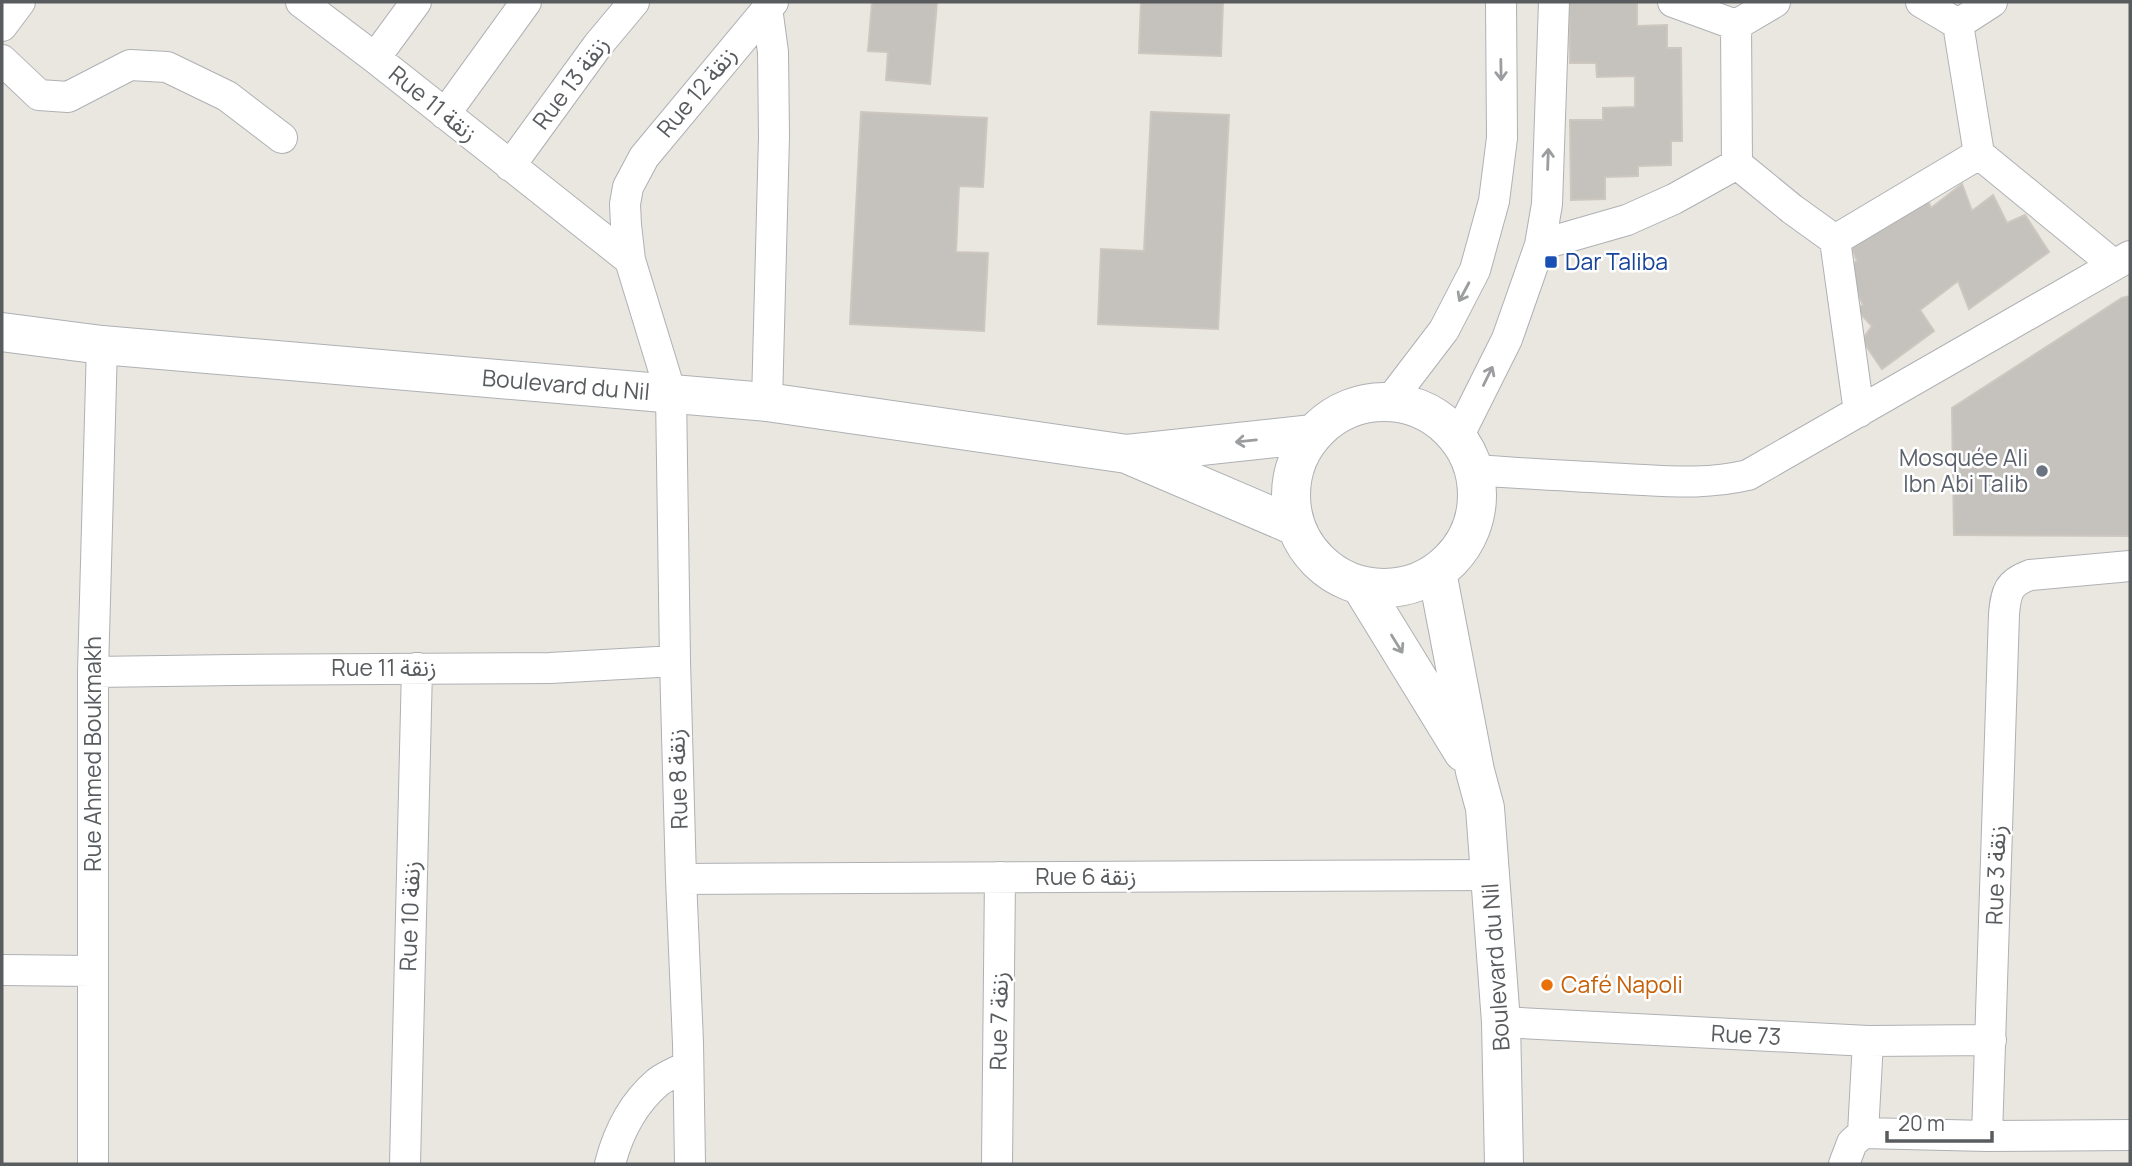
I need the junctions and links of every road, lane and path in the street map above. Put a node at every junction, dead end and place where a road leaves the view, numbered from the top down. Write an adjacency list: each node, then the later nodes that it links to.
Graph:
1 (20, 2): 15 (street)
2 (302, 2): 16 (street, Rue 11 زنقة)
3 (416, 2): 16 (street)
4 (526, 2): 18 (street)
5 (634, 2): 22 (street, Rue 13 زنقة)
6 (1501, 2): 32 (street, one-way to 32)
7 (1554, 2): 25 (street, one-way to 7)
8 (1673, 2): 14 (street)
9 (1776, 2): 14 (street)
10 (1921, 2): 13 (street)
11 (1992, 2): 13 (street)
12 (770, 5): 23 (street, Rue 12 زنقة); 31 (street)
13 (1958, 24): 20 (street)
14 (1736, 25): 21 (street)
15 (2, 26)
16 (375, 58): 18 (street, Rue 11 زنقة)
17 (2, 60): 19 (street)
18 (445, 114): 22 (street, Rue 11 زنقة)
19 (282, 138)
20 (1979, 154): 24 (street); 27 (street)
21 (1737, 164): 24 (street); 25 (street)
22 (510, 166): 26 (street, Rue 11 زنقة)
23 (628, 187): 26 (street, Rue 8 زنقة)
24 (1835, 240): 33 (street)
25 (1540, 245): 36 (street, one-way to 25)
26 (631, 260): 30 (street, Rue 8 زنقة)
27 (2122, 260): 33 (street)
28 (2, 332): 29 (street, Boulevard du Nil)
29 (102, 345): 30 (street, Boulevard du Nil); 43 (street, Rue Ahmed Boukmakh)
30 (671, 394): 31 (street, Boulevard du Nil); 41 (street, Rue 8 زنقة)
31 (767, 401): 35 (street, Boulevard du Nil)
32 (1389, 402): 34 (street); 36 (street)
33 (1859, 412): 36 (street)
34 (1313, 434): 35 (street, Boulevard du Nil, one-way to 35); 37 (street)
35 (1127, 454): 37 (street, Boulevard du Nil)
36 (1466, 454): 39 (street)
37 (1295, 526): 40 (street)
38 (2130, 566): 51 (street, Rue 3 زنقة)
39 (1437, 572): 40 (street); 44 (street, Boulevard du Nil)
40 (1361, 586): 44 (street, Boulevard du Nil, one-way to 44)
41 (675, 661): 42 (street, Rue 11 زنقة); 47 (street, Rue 8 زنقة)
42 (417, 668): 43 (street, Rue 11 زنقة); 58 (street, Rue 10 زنقة)
43 (93, 672): 49 (street, Rue Ahmed Boukmakh)
44 (1475, 771): 45 (street, Boulevard du Nil)
45 (1490, 875): 46 (street, Rue 6 زنقة); 50 (street, Boulevard du Nil)
46 (1000, 877): 47 (street, Rue 6 زنقة); 61 (street, Rue 7 زنقة)
47 (681, 879): 53 (street, Rue 8 زنقة)
48 (2, 970): 49 (street)
49 (92, 971): 57 (street, Rue Ahmed Boukmakh)
50 (1501, 1022): 52 (street, Rue 73); 62 (street, Boulevard du Nil)
51 (1992, 1040): 52 (street, Rue 73); 56 (street, Rue 3 زنقة)
52 (1868, 1041): 54 (street)
53 (688, 1066): 59 (street); 60 (street, Rue 8 زنقة)
54 (1863, 1133): 56 (street); 63 (street)
55 (2130, 1135): 56 (street)
56 (1987, 1136)
57 (93, 1164)
58 (405, 1164)
59 (610, 1164)
60 (690, 1164)
61 (997, 1164)
62 (1504, 1164)
63 (1844, 1164)

